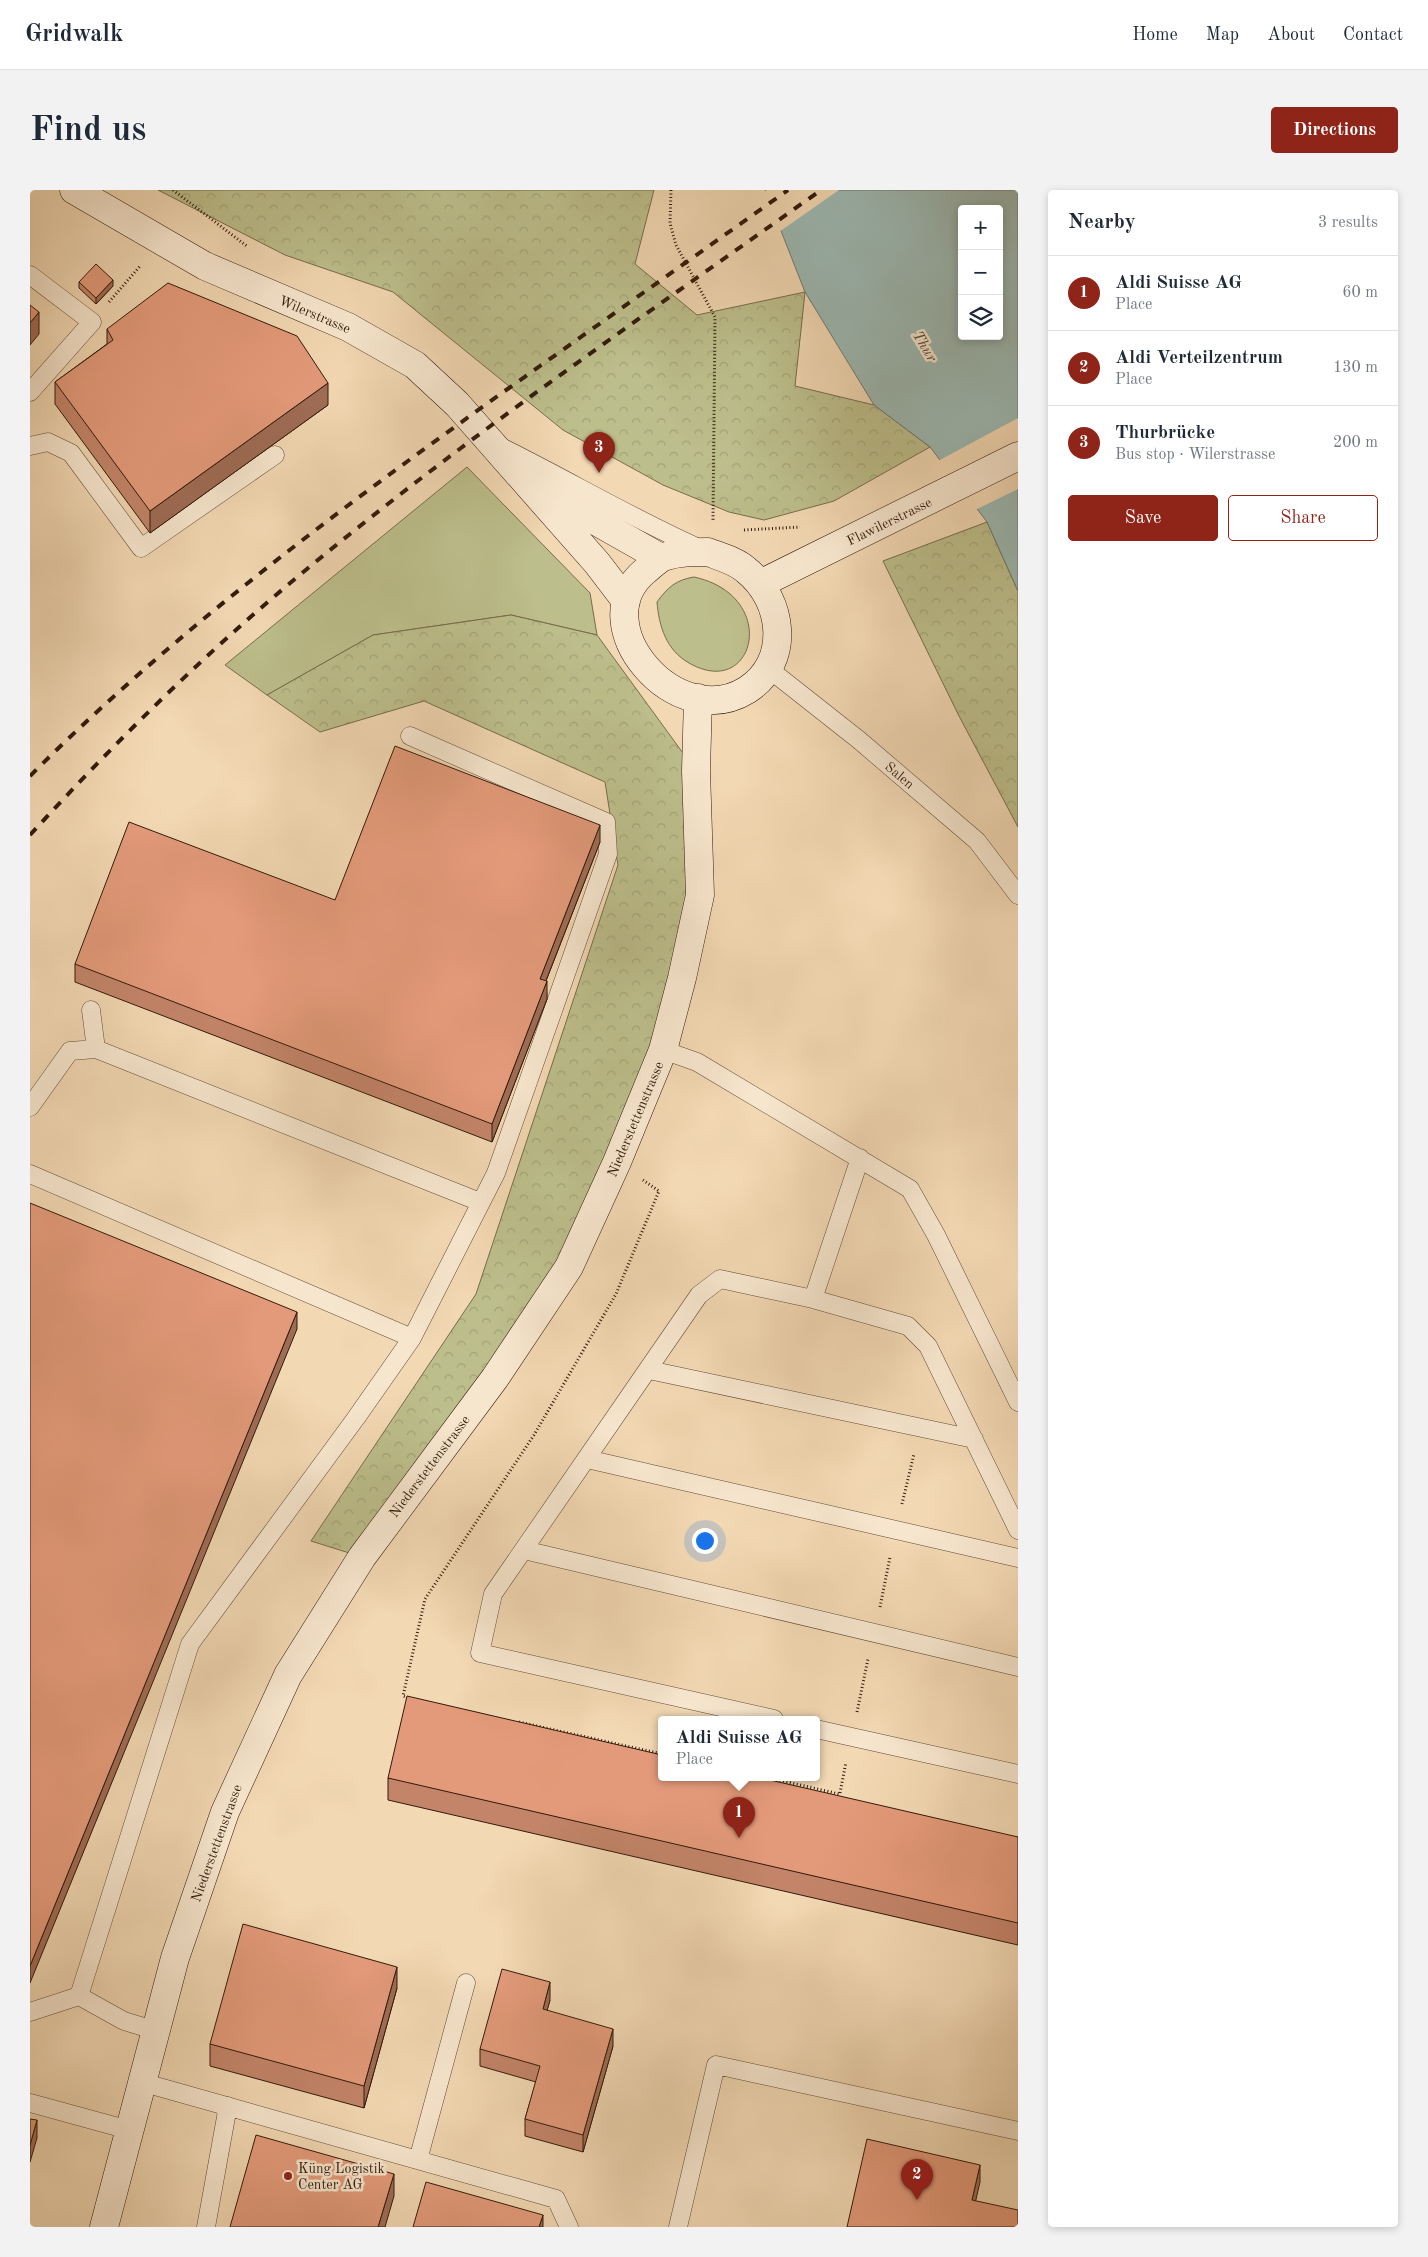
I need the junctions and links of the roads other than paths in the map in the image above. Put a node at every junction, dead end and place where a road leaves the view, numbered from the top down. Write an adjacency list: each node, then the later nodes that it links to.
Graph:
1 (74, 190): 4 (street, Wilerstrasse)
2 (30, 275): 3 (lane)
3 (30, 392)
4 (489, 441): 8 (street, Wilerstrasse); 9 (lane)
5 (30, 446): 6 (lane)
6 (275, 455)
7 (1018, 456): 11 (street, Flawilerstrasse)
8 (524, 481): 10 (street, Wilerstrasse); 12 (street, Wilerstrasse)
9 (708, 552): 10 (street); 11 (street)
10 (661, 558): 12 (street)
11 (760, 584): 13 (street)
12 (626, 601): 14 (street)
13 (769, 669): 14 (street); 16 (lane, Salen)
14 (698, 698): 19 (street, Niederstettenstrasse)
15 (410, 736): 23 (lane)
16 (1018, 895)
17 (91, 1010): 18 (lane)
18 (96, 1049): 20 (lane); 23 (lane)
19 (663, 1050): 21 (lane); 40 (street, Niederstettenstrasse)
20 (30, 1107)
21 (860, 1158): 24 (lane); 27 (lane)
22 (30, 1174): 25 (lane)
23 (480, 1202): 25 (lane)
24 (813, 1299): 26 (lane); 28 (lane)
25 (412, 1338): 38 (lane)
26 (649, 1370): 28 (lane); 29 (lane)
27 (1018, 1402)
28 (974, 1439): 30 (lane)
29 (587, 1459): 31 (lane); 32 (lane)
30 (1018, 1530)
31 (524, 1550): 33 (lane); 34 (lane)
32 (1018, 1558)
33 (1018, 1667)
34 (761, 1716)
35 (820, 1730): 36 (lane)
36 (1018, 1774)
37 (466, 1983): 46 (lane)
38 (79, 1996): 39 (lane); 40 (lane)
39 (30, 2012)
40 (154, 2030): 41 (street, Niederstettenstrasse)
41 (141, 2082): 43 (lane); 44 (street, Niederstettenstrasse)
42 (30, 2103): 44 (lane)
43 (228, 2106): 46 (lane); 48 (lane)
44 (129, 2130): 47 (street, Niederstettenstrasse)
45 (1018, 2131): 50 (lane)
46 (418, 2160): 49 (lane)
47 (104, 2227)
48 (206, 2227)
49 (569, 2227)
50 (678, 2227)

